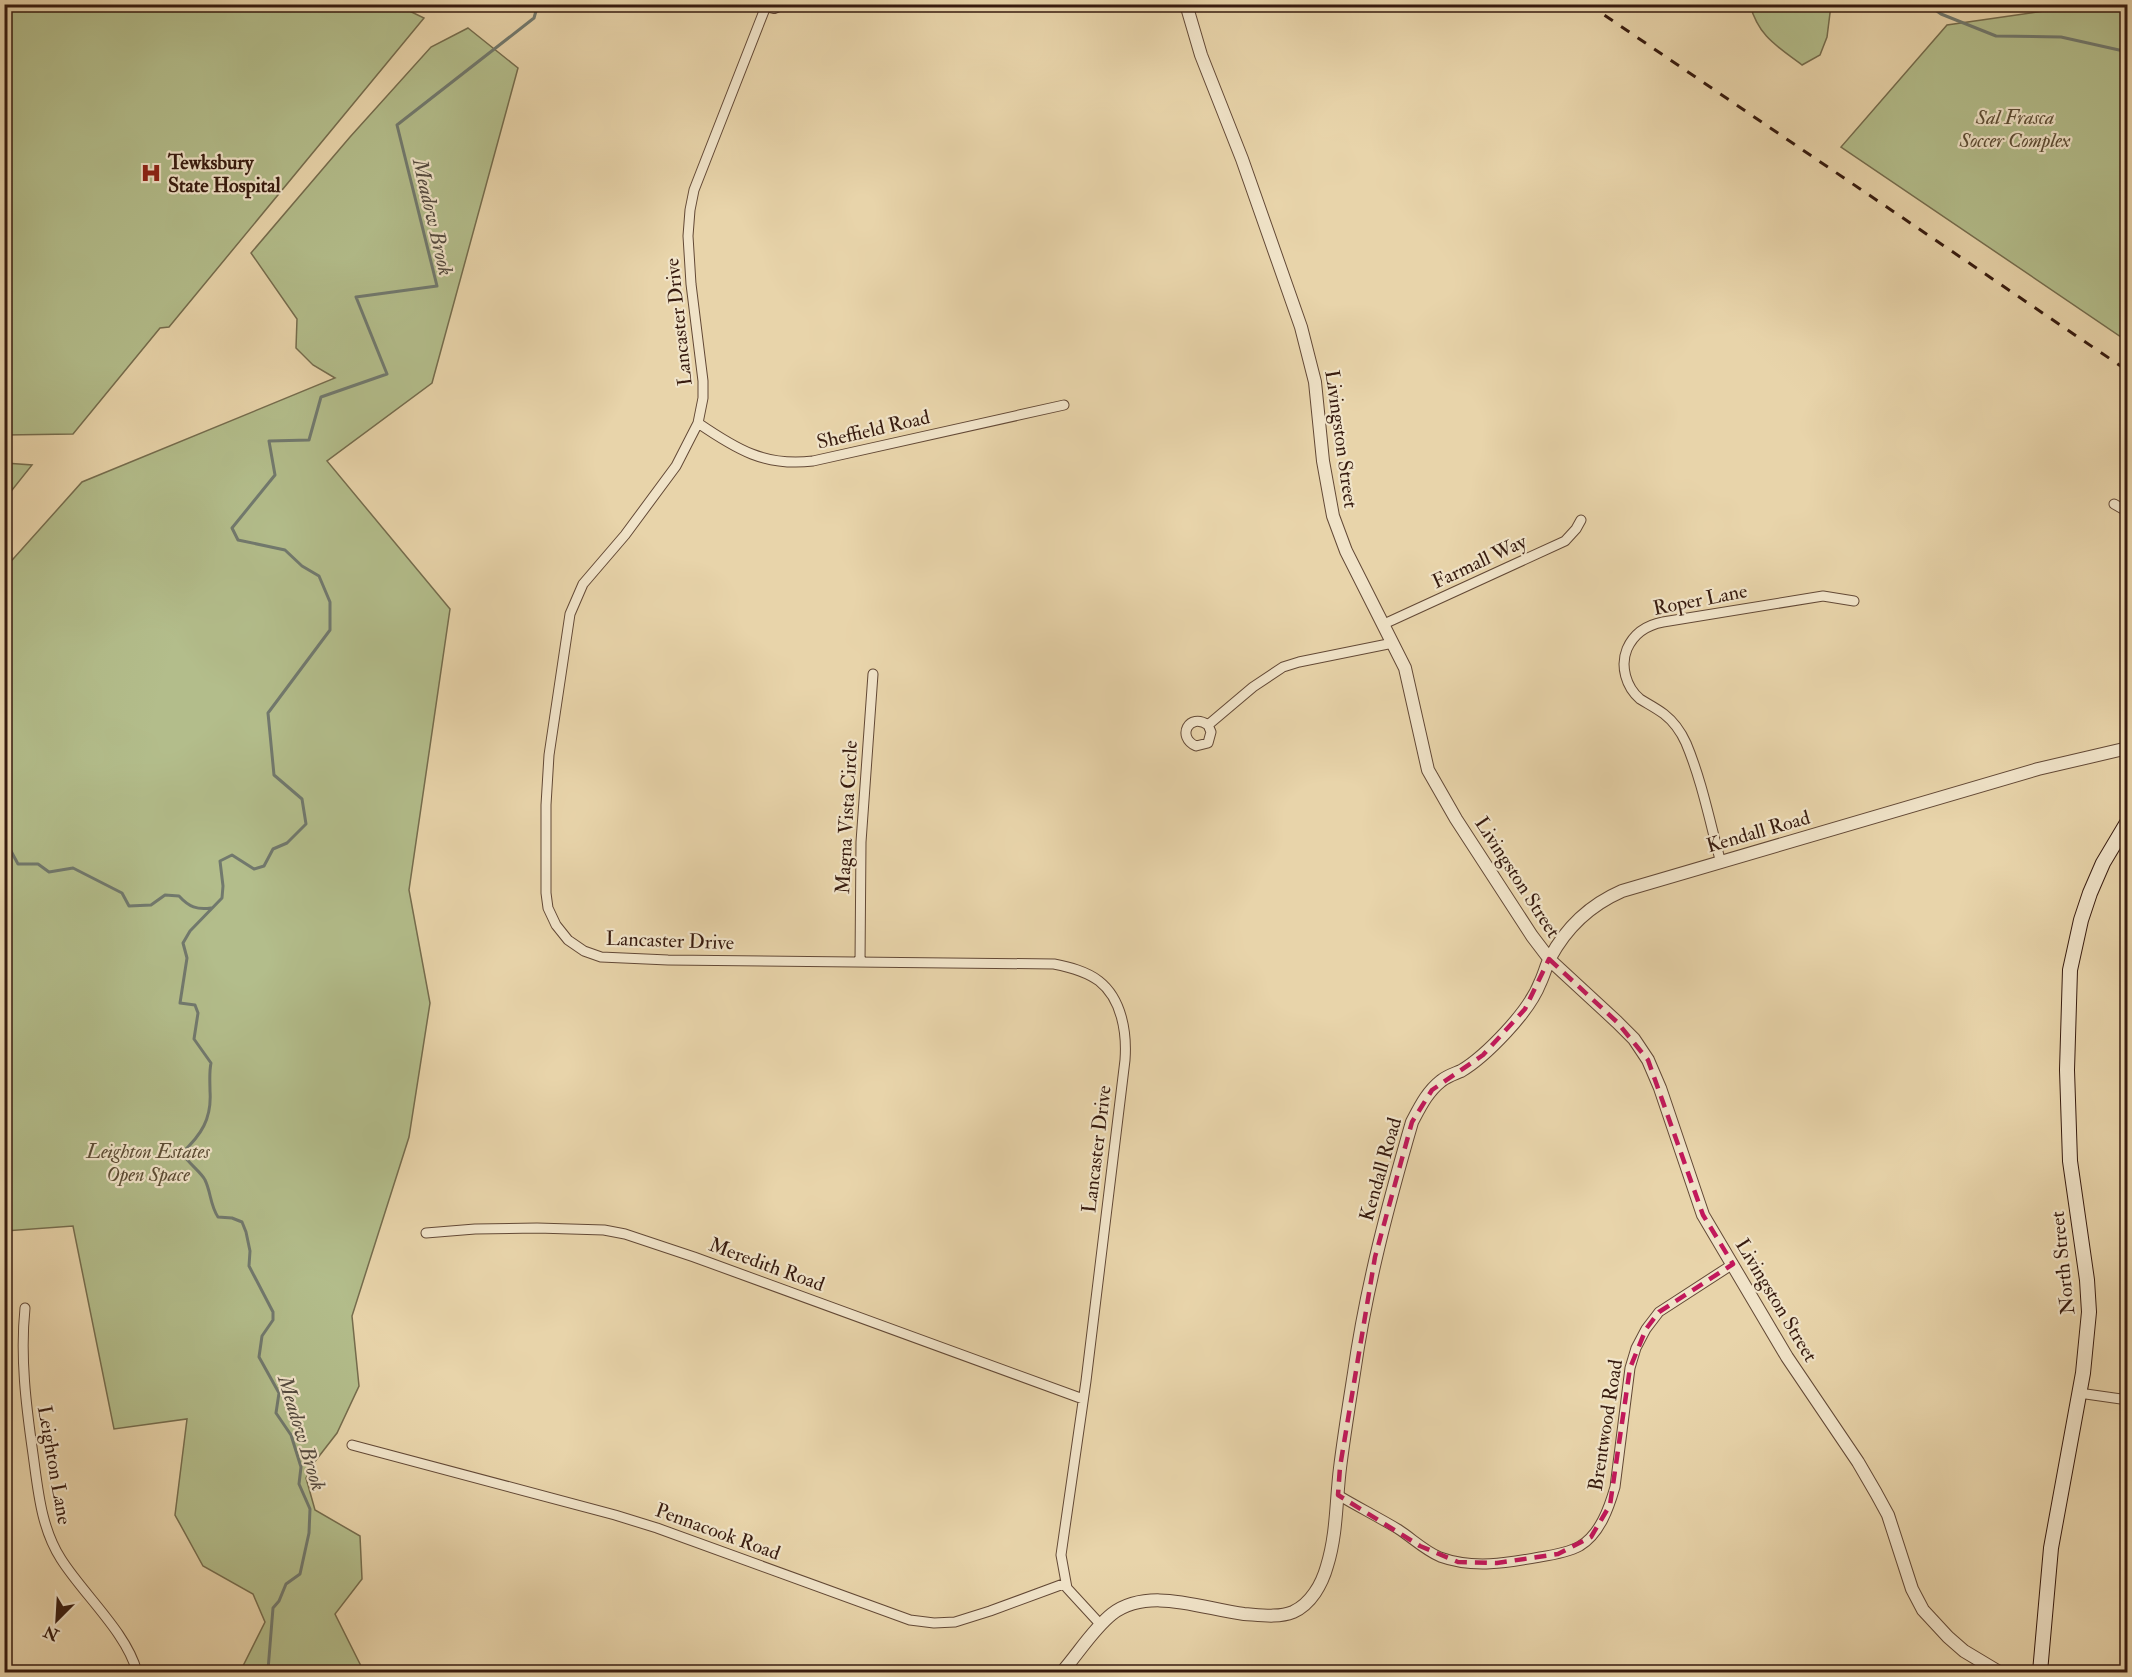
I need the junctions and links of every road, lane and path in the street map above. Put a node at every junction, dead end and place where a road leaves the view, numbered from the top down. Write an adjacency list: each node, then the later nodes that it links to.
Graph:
1 (781, 4): 3 (street)
2 (1186, 4): 10 (street, Livingston Street)
3 (764, 5): 5 (street, Lancaster Drive)
4 (1064, 405): 5 (street, Sheffield Road)
5 (698, 423): 18 (street, Lancaster Drive)
6 (2114, 504): 7 (street)
7 (2127, 512)
8 (1581, 520): 10 (street, Farmall Way)
9 (1854, 601): 16 (street, Roper Lane)
10 (1384, 624): 11 (street, Livingston Street)
11 (1393, 643): 13 (street); 17 (street, Livingston Street)
12 (873, 674): 18 (street, Magna Vista Circle)
13 (1208, 725)
14 (2127, 748): 16 (street, Kendall Road)
15 (2127, 821): 22 (main road, North Street)
16 (1721, 863): 17 (street, Kendall Road)
17 (1549, 959): 20 (street, Livingston Street); 26 (street, Kendall Road)
18 (860, 962): 23 (street, Lancaster Drive)
19 (426, 1233): 23 (street, Meredith Road)
20 (1733, 1264): 26 (street, Brentwood Road); 31 (street, Livingston Street)
21 (25, 1308): 29 (street, Leighton Lane)
22 (2079, 1393): 24 (street); 32 (main road, North Street)
23 (1083, 1400): 27 (street, Lancaster Drive)
24 (2127, 1400)
25 (352, 1445): 27 (street, Pennacook Road)
26 (1338, 1495): 28 (street, Kendall Road)
27 (1066, 1583): 28 (street, Lancaster Drive)
28 (1101, 1626): 30 (street, Kendall Road)
29 (137, 1672)
30 (1062, 1672)
31 (1999, 1672)
32 (2040, 1672)

